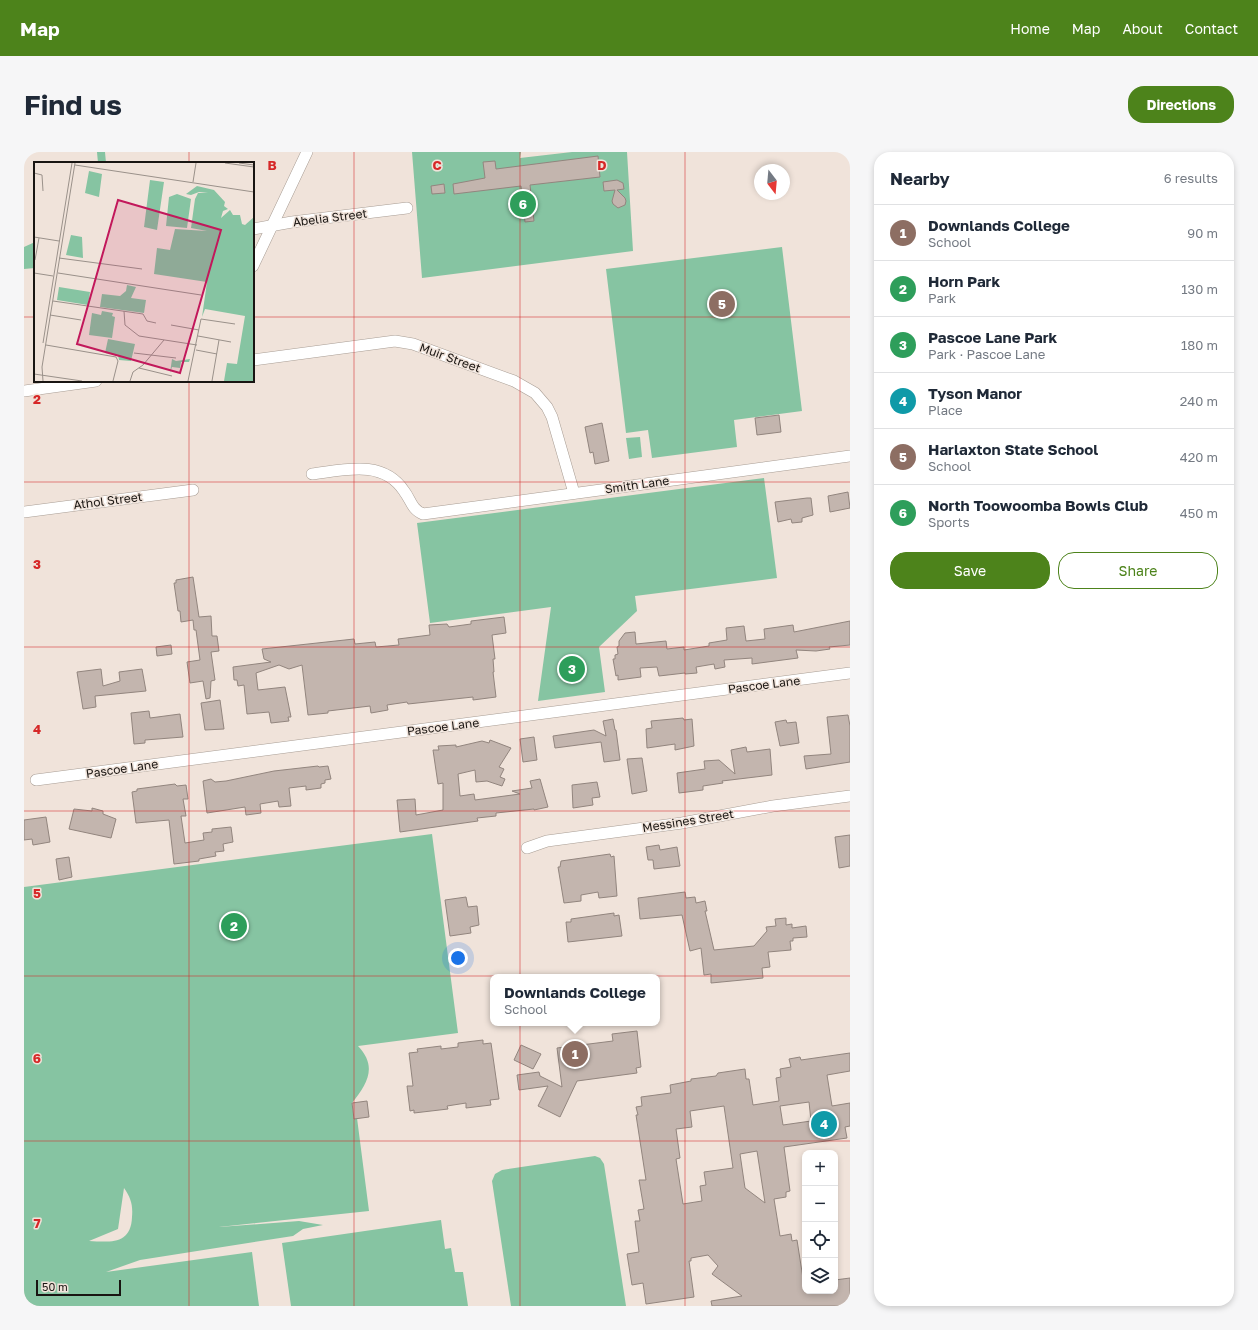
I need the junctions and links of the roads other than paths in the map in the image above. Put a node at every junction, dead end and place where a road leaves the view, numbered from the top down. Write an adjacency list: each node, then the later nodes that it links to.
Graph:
1 (307, 152): 3 (street)
2 (407, 208): 3 (street, Abelia Street)
3 (272, 225): 4 (street, Abelia Street); 5 (street)
4 (254, 229)
5 (254, 264)
6 (254, 360): 12 (street, Muir Street)
7 (89, 382): 8 (street)
8 (24, 391)
9 (850, 456): 12 (street, Smith Lane)
10 (312, 474): 12 (street, Smith Lane)
11 (193, 490): 13 (street, Athol Street)
12 (574, 494)
13 (24, 512)
14 (850, 673): 15 (street, Pascoe Lane)
15 (36, 780)
16 (850, 796): 17 (street, Messines Street)
17 (527, 848)

